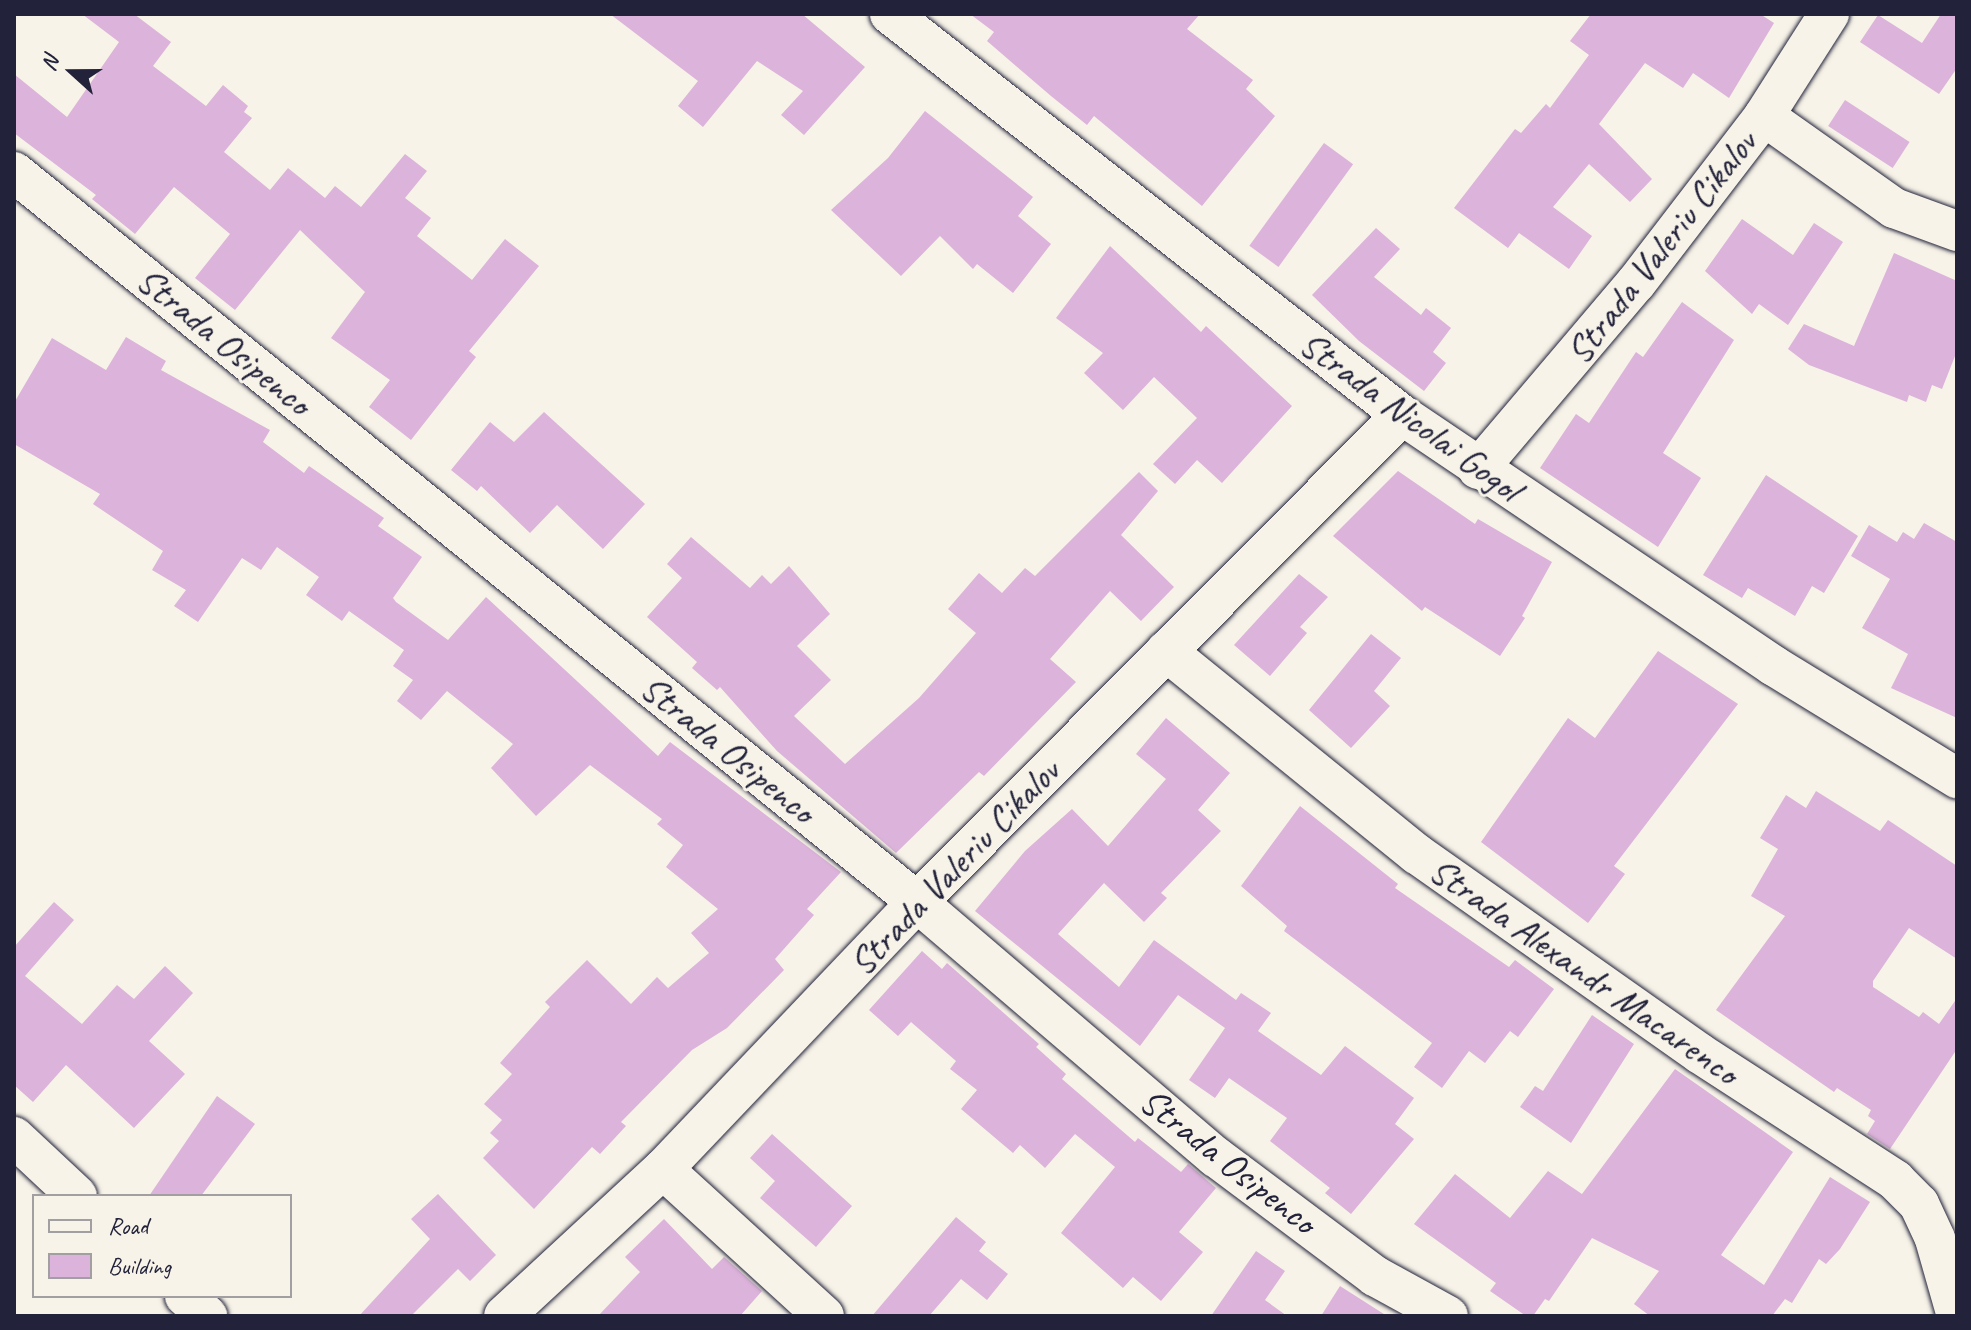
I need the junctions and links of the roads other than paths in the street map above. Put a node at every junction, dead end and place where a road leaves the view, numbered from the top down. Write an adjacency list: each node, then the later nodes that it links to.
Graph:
1 (890, 14): 6 (street, Strada Nicolai Gogol)
2 (1829, 14): 3 (street, Strada Valeriu Cikalov)
3 (1764, 116): 5 (street); 7 (street, Strada Valeriu Cikalov)
4 (14, 172): 10 (street, Strada Osipenco)
5 (1957, 231)
6 (1402, 415): 7 (street, Strada Nicolai Gogol); 8 (street, Strada Valeriu Cikalov)
7 (1478, 469): 9 (street, Strada Nicolai Gogol)
8 (1166, 651): 10 (street, Strada Valeriu Cikalov); 19 (street, Strada Alexandr Macarenco)
9 (1957, 778)
10 (917, 902): 12 (street, Strada Valeriu Cikalov); 18 (street, Strada Osipenco)
11 (14, 1137): 13 (street)
12 (663, 1169): 16 (street, Strada Valeriu Cikalov); 17 (street)
13 (75, 1194)
14 (187, 1298): 15 (street)
15 (207, 1316)
16 (504, 1316)
17 (824, 1316)
18 (1448, 1316)
19 (1957, 1316)

